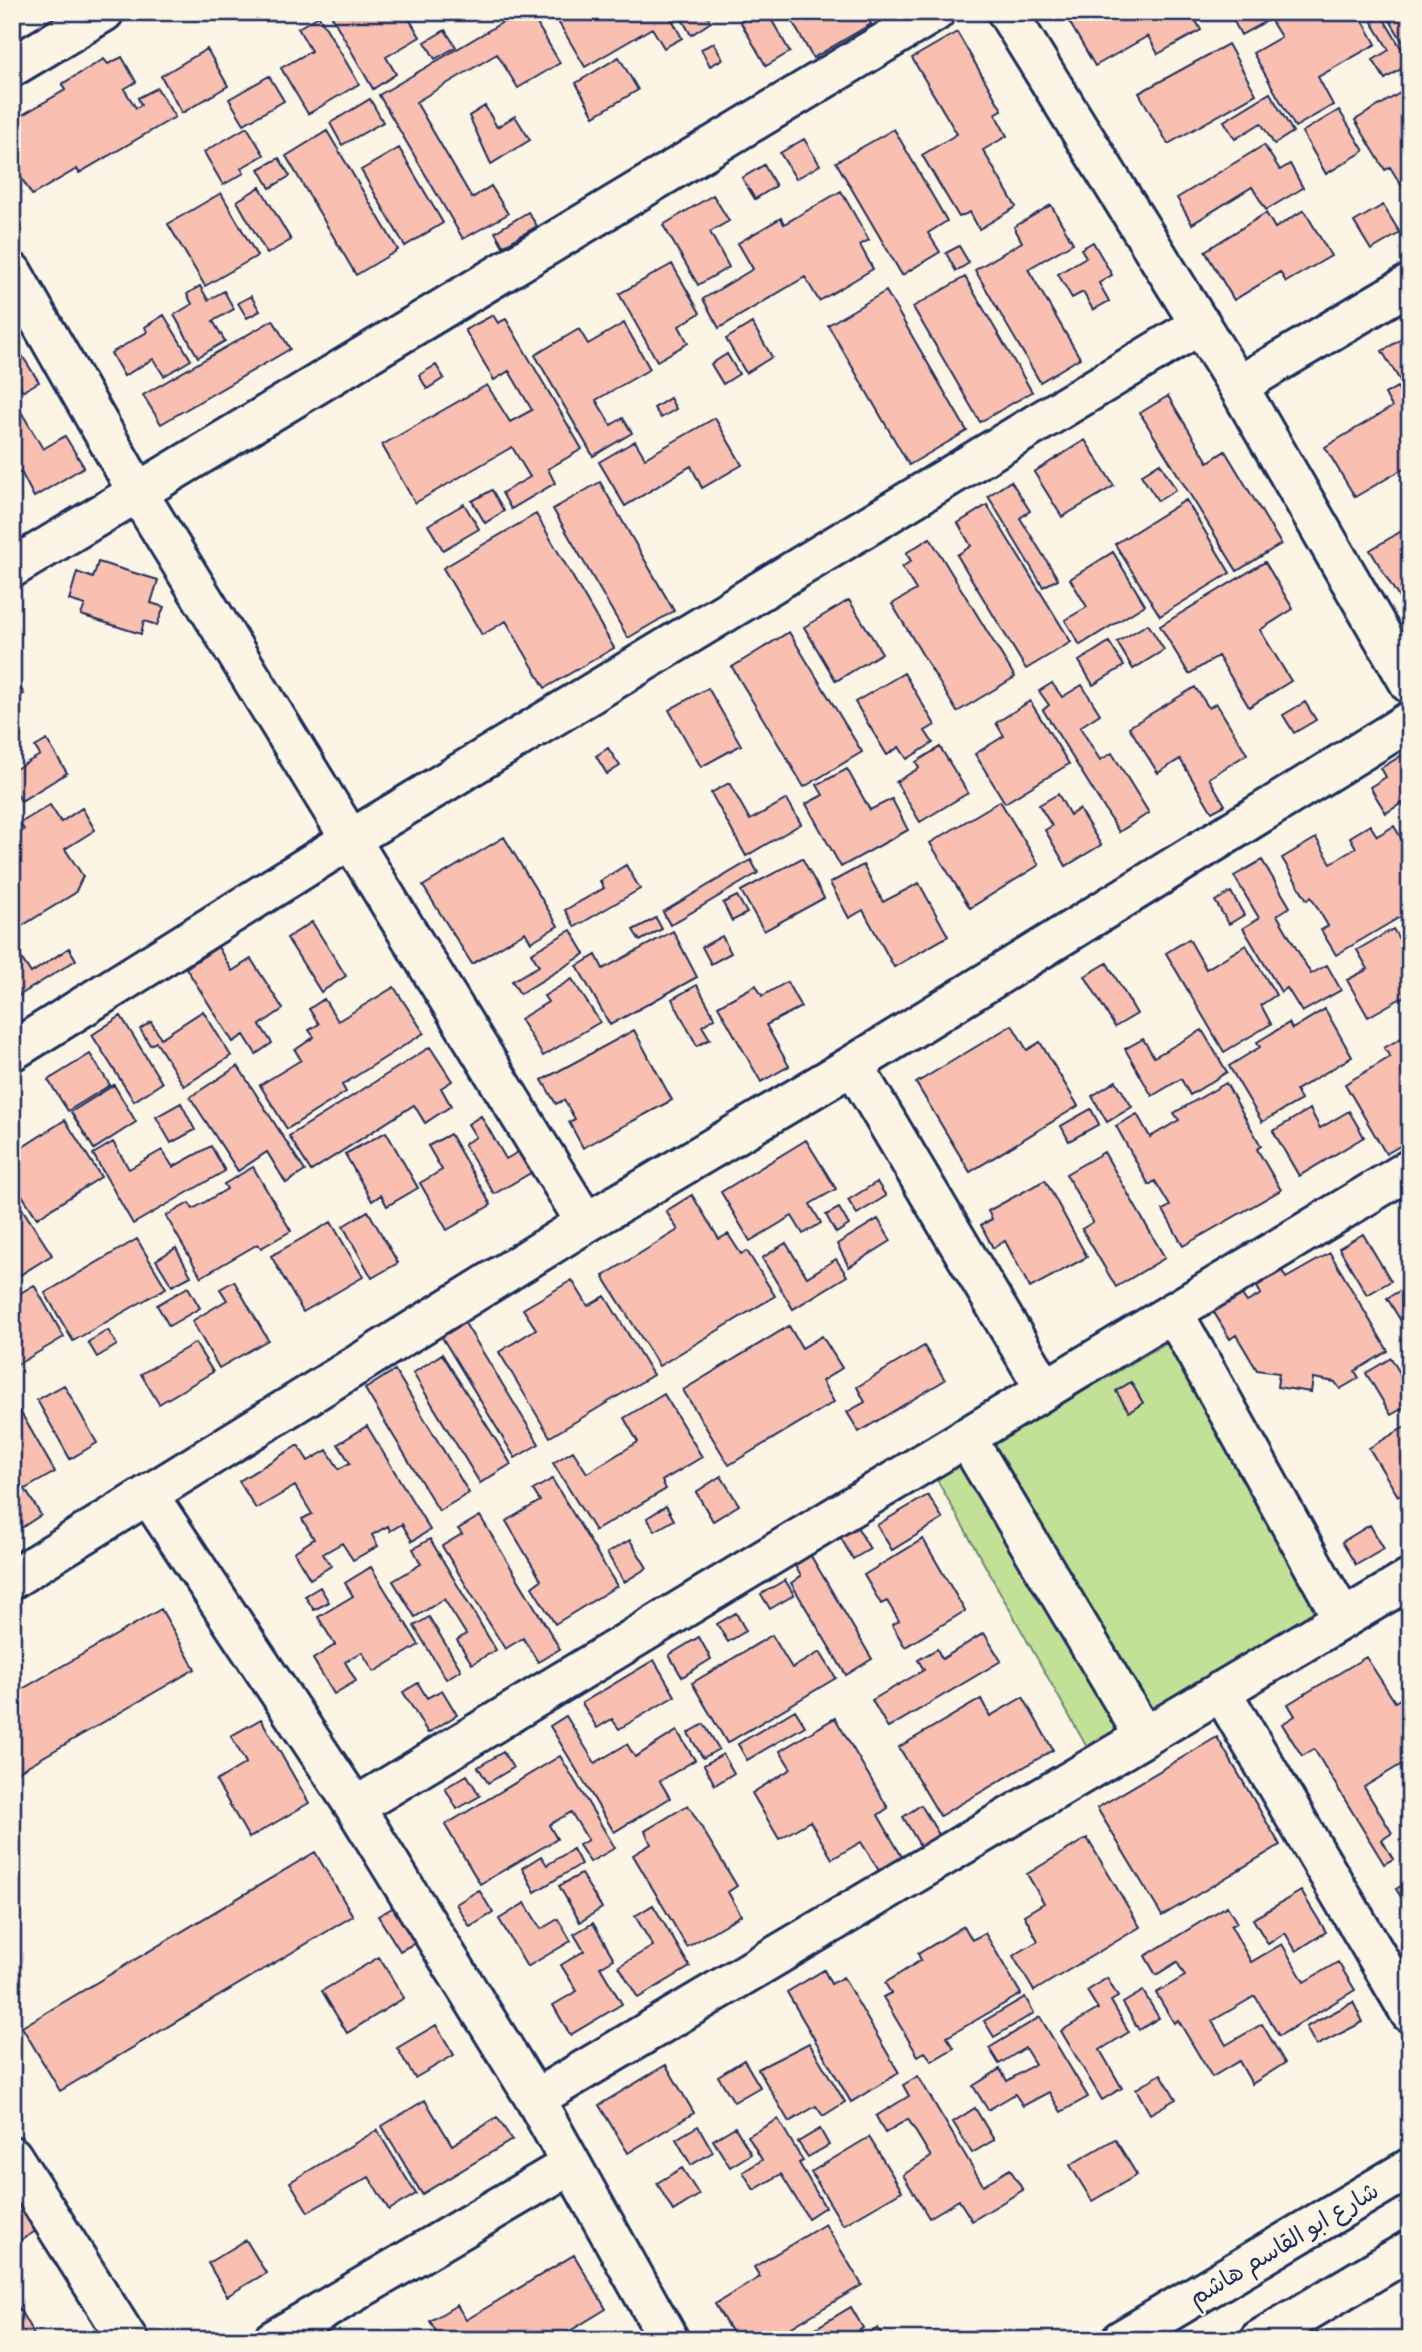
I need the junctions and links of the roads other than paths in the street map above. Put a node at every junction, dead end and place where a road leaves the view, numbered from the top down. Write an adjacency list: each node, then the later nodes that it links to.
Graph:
1 (104, 12): 4 (street)
2 (935, 12): 9 (street)
3 (1007, 12): 7 (street)
4 (12, 67)
5 (12, 272): 9 (street)
6 (1410, 284): 8 (street)
7 (1201, 324): 8 (street); 13 (street)
8 (1238, 386): 11 (street)
9 (138, 493): 10 (street); 13 (street)
10 (12, 568)
11 (1410, 684)
12 (1410, 721): 15 (street)
13 (351, 839): 14 (street); 17 (street)
14 (12, 1051)
15 (852, 1065): 17 (street); 19 (street)
16 (1410, 1169): 18 (street)
17 (586, 1223): 21 (street)
18 (1173, 1312): 19 (street); 24 (street)
19 (1045, 1389): 20 (street)
20 (966, 1437): 26 (street); 27 (street)
21 (149, 1496): 22 (street); 27 (street)
22 (12, 1579)
23 (1410, 1579): 24 (street)
24 (1343, 1619): 25 (street)
25 (1221, 1691): 26 (street); 28 (street)
26 (1144, 1736): 29 (street)
27 (355, 1807): 29 (street)
28 (1410, 2013)
29 (535, 2099): 31 (street)
30 (12, 2156): 34 (street)
31 (570, 2165): 35 (street); 36 (street)
32 (1410, 2168): 37 (street, شارع ابو القاسم هاشم)
33 (1410, 2250): 38 (street)
34 (128, 2340)
35 (273, 2340)
36 (669, 2340)
37 (1121, 2340)
38 (1259, 2340)

